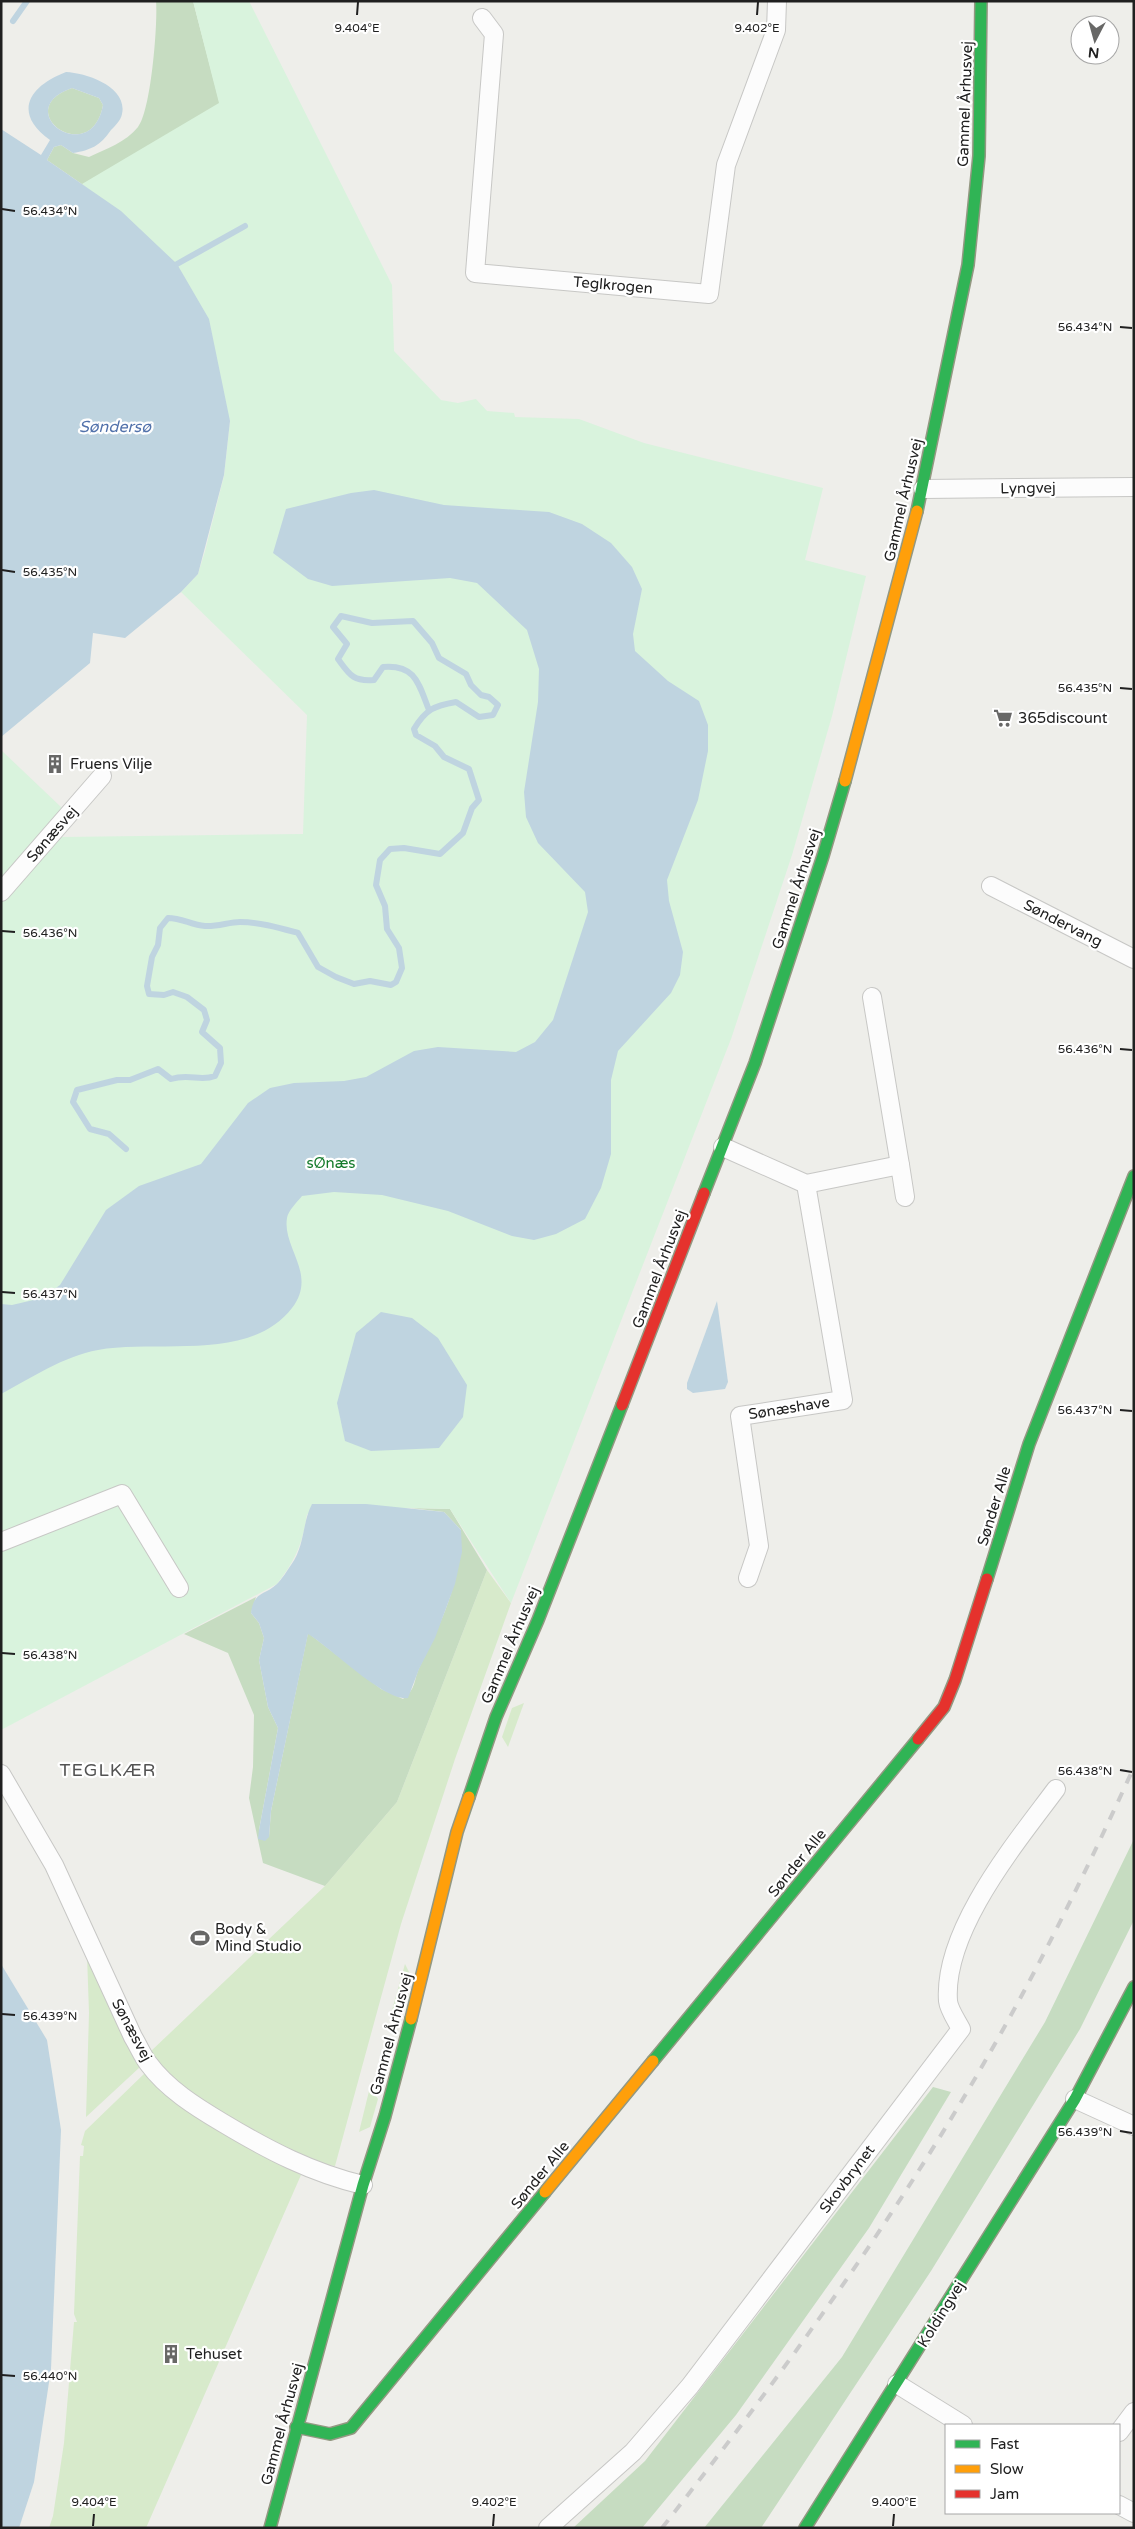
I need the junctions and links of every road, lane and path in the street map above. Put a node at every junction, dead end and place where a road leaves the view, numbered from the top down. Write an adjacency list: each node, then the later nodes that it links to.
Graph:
1 (777, 1): 3 (street, Teglkrogen)
2 (981, 1): 5 (street, Gammel Århusvej)
3 (482, 18)
4 (1134, 487): 5 (street, Lyngvej)
5 (923, 489): 11 (street, Gammel Århusvej)
6 (102, 776): 8 (street, Sønæsvej)
7 (991, 886): 9 (street, Søndervang)
8 (1, 892)
9 (1134, 959)
10 (872, 996): 12 (street)
11 (723, 1146): 14 (street); 24 (street, Gammel Århusvej)
12 (900, 1165): 14 (street); 15 (street)
13 (1134, 1176): 28 (street, Sønder Alle)
14 (806, 1184): 17 (street, Sønæshave)
15 (905, 1197)
16 (1, 1542): 18 (street)
17 (748, 1578)
18 (178, 1588)
19 (1, 1774): 24 (street, Sønæsvej)
20 (1056, 1789): 33 (street, Skovbrynet)
21 (1134, 1987): 22 (street, Koldingvej)
22 (1075, 2099): 23 (street); 25 (street, Koldingvej)
23 (1134, 2126)
24 (363, 2185): 28 (street, Gammel Århusvej)
25 (897, 2384): 27 (street); 34 (street, Koldingvej)
26 (1134, 2412): 29 (street)
27 (961, 2424)
28 (296, 2427): 32 (street, Gammel Århusvej)
29 (1120, 2431)
30 (1120, 2506): 31 (street)
31 (1134, 2513)
32 (270, 2528)
33 (548, 2528)
34 (805, 2528)

